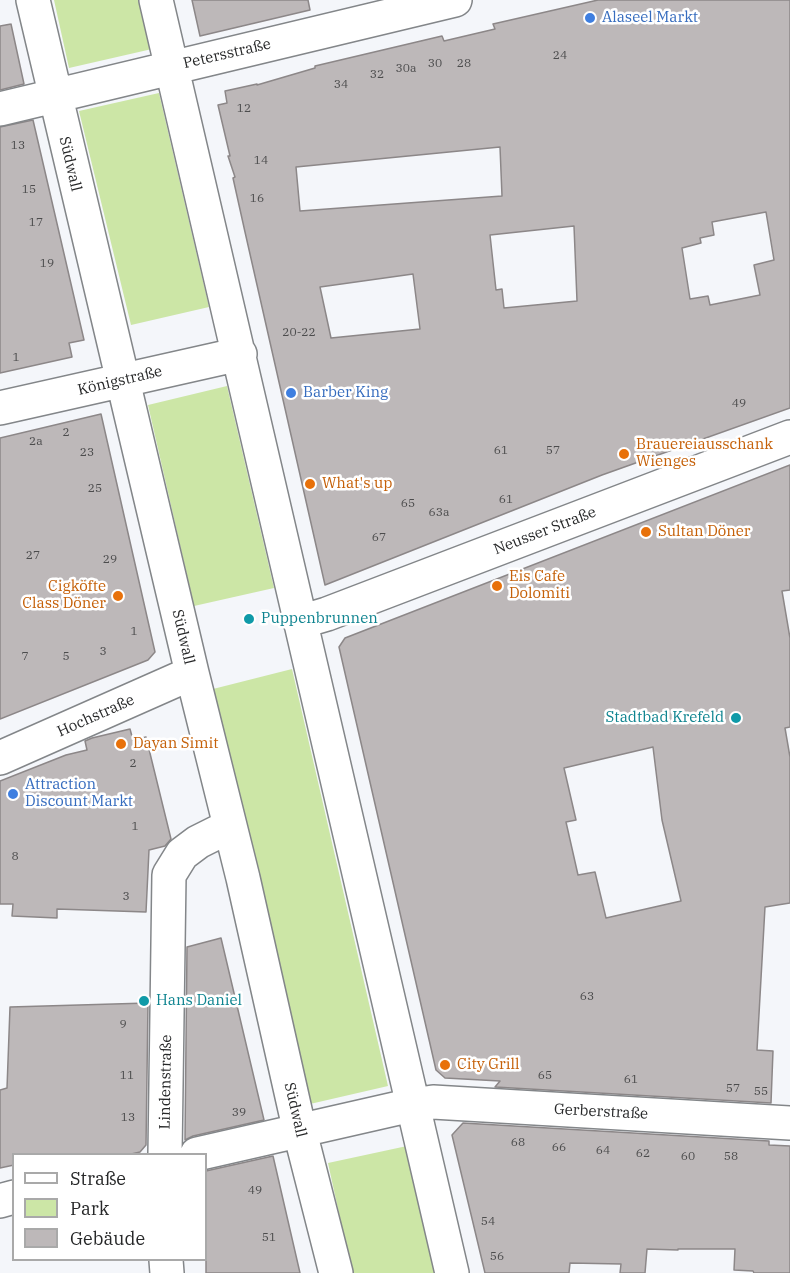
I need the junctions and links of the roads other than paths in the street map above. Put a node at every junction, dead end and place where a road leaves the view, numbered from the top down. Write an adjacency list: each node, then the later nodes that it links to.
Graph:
1 (33, 0): 5 (street, Südwall)
2 (156, 0): 4 (street)
3 (455, 0): 4 (street, Petersstraße)
4 (172, 68): 5 (street, Petersstraße); 7 (street)
5 (54, 97): 6 (street, Petersstraße); 8 (street, Südwall)
6 (0, 109)
7 (240, 354): 8 (street, Königstraße); 11 (street)
8 (122, 380): 9 (street, Königstraße); 12 (street, Südwall)
9 (0, 408)
10 (790, 437): 11 (street, Neusser Straße)
11 (300, 622): 15 (street)
12 (192, 673): 13 (street, Hochstraße); 14 (street, Südwall)
13 (0, 758)
14 (230, 826): 17 (street, Südwall); 18 (street, Lindenstraße)
15 (412, 1105): 16 (street, Gerberstraße); 17 (street, Gerberstraße); 21 (street)
16 (790, 1123)
17 (300, 1132): 19 (street, Gerberstraße); 20 (street, Südwall)
18 (165, 1153)
19 (206, 1153)
20 (336, 1273)
21 (452, 1273)

